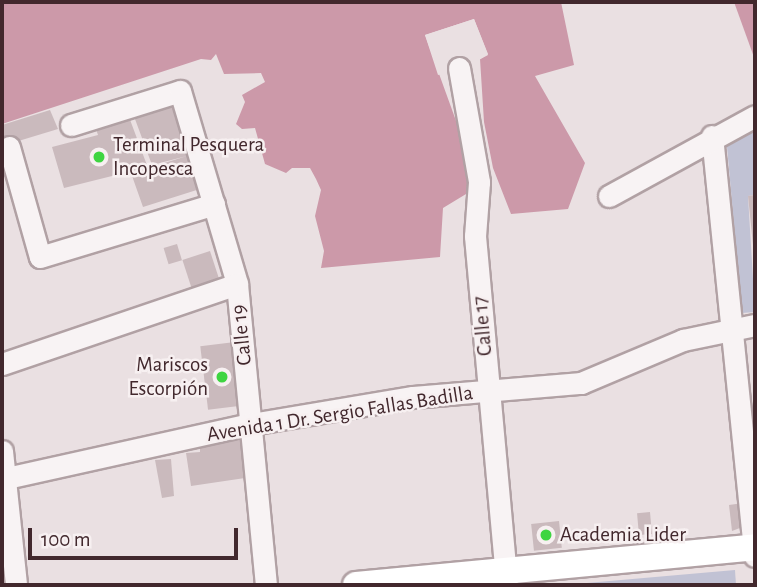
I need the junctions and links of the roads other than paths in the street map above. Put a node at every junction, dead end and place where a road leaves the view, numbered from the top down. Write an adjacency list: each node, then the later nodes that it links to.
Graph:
1 (460, 68): 11 (street, Calle 17)
2 (755, 116): 4 (street)
3 (71, 125): 7 (street, Calle 19)
4 (712, 136): 6 (street); 9 (street)
5 (9, 147): 7 (street)
6 (609, 196)
7 (214, 204): 8 (street, Calle 19)
8 (237, 284): 10 (street); 12 (street, Calle 19)
9 (745, 326): 11 (street, Avenida 1 Dr. Sergio Fallas Badilla); 15 (street)
10 (2, 364)
11 (489, 390): 12 (street, Avenida 1 Dr. Sergio Fallas Badilla); 17 (street, Calle 17)
12 (251, 424): 14 (street, Avenida 1 Dr. Sergio Fallas Badilla); 19 (street, Calle 19)
13 (2, 451): 14 (street)
14 (3, 479): 18 (street)
15 (755, 547): 16 (street); 17 (main road)
16 (755, 556)
17 (506, 579): 20 (main road)
18 (16, 585)
19 (266, 585)
20 (356, 585)

